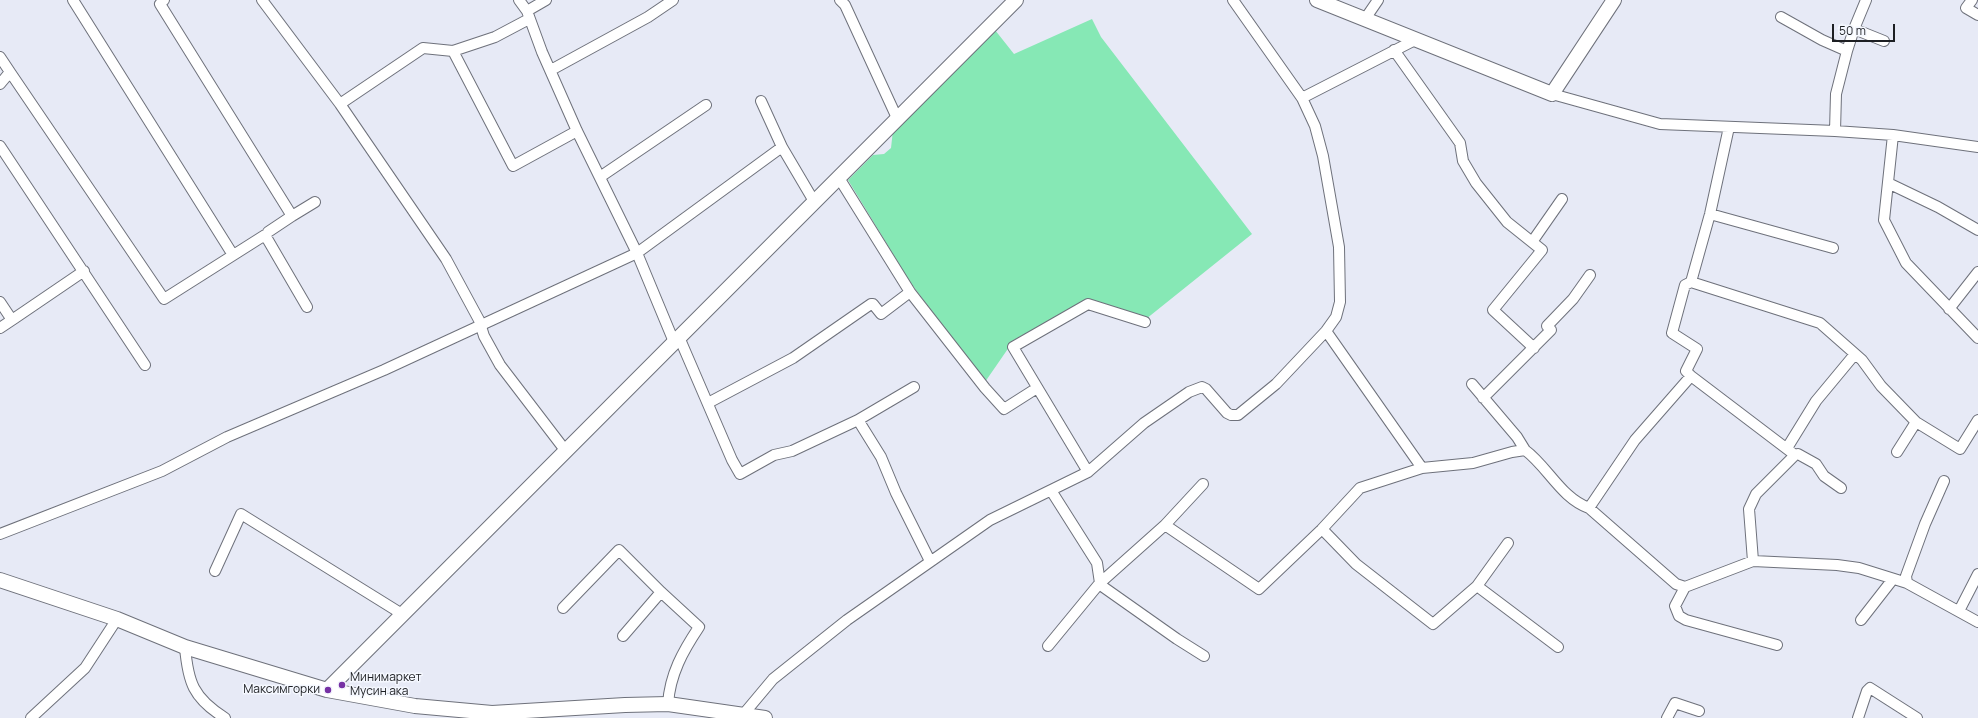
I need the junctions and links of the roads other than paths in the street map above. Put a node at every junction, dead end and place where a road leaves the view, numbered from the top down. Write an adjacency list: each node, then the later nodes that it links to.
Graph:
1 (73, 0): 55 (street)
2 (164, 0): 49 (street)
3 (262, 0): 32 (street)
4 (519, 0): 15 (street)
5 (546, 0): 15 (street)
6 (673, 0): 26 (street)
7 (840, 0): 34 (street)
8 (1016, 0): 34 (street)
9 (1233, 0): 30 (street)
10 (1317, 0): 18 (street)
11 (1378, 0): 18 (street)
12 (1614, 0): 29 (street)
13 (1866, 0): 19 (street)
14 (1972, 0): 16 (street)
15 (528, 15): 23 (street); 26 (street)
16 (1978, 15)
17 (1781, 17): 24 (street)
18 (1365, 19): 20 (street)
19 (1854, 29): 21 (street); 24 (street)
20 (1415, 40): 22 (street); 29 (street)
21 (1884, 41)
22 (1394, 50): 30 (street); 52 (street)
23 (453, 51): 32 (street); 36 (street)
24 (1847, 51): 37 (street)
25 (0, 56): 27 (street)
26 (551, 70): 36 (street)
27 (10, 72): 28 (street); 55 (street)
28 (0, 84)
29 (1552, 94): 35 (street)
30 (1302, 98): 68 (street)
31 (761, 101): 40 (street)
32 (340, 104): 66 (street)
33 (706, 105): 42 (street)
34 (897, 118): 43 (street)
35 (1729, 127): 37 (street); 48 (street)
36 (577, 131): 42 (street)
37 (1835, 131): 38 (street)
38 (1894, 135): 41 (street); 44 (street)
39 (0, 146): 56 (street)
40 (782, 147): 47 (street); 54 (street)
41 (1978, 147)
42 (600, 177): 54 (street)
43 (839, 178): 47 (street); 60 (street)
44 (1888, 183): 50 (street); 63 (street)
45 (1562, 199): 52 (street)
46 (315, 202): 49 (street)
47 (815, 202): 70 (street)
48 (1710, 214): 53 (street); 59 (street)
49 (292, 216): 51 (street)
50 (1978, 230)
51 (268, 232)
52 (1532, 242): 71 (street)
53 (1833, 248)
54 (637, 253): 66 (street); 70 (street)
55 (233, 255): 62 (street)
56 (84, 272): 64 (street); 73 (street)
57 (1978, 272): 63 (street)
58 (1590, 275): 71 (street)
59 (1691, 282): 72 (street); 74 (street)
60 (910, 292): 77 (street); 79 (street)
61 (0, 302): 64 (street)
62 (307, 307)
63 (1949, 309): 69 (street)
64 (12, 320): 67 (street)
65 (1145, 322): 77 (street)
66 (481, 326): 84 (street); 97 (street)
67 (0, 328)
68 (1326, 331): 88 (street); 89 (street)
69 (1978, 338)
70 (676, 340): 79 (street); 84 (street)
71 (1534, 348): 78 (street)
72 (1855, 354): 82 (street); 83 (street)
73 (145, 365)
74 (1691, 376): 83 (street); 94 (street)
75 (1472, 384): 78 (street)
76 (914, 387): 80 (street)
77 (1037, 388): 89 (street)
78 (1483, 398): 85 (street)
79 (708, 403): 80 (street)
80 (858, 420): 99 (street)
81 (1978, 420): 82 (street)
82 (1916, 422): 86 (street)
83 (1787, 448): 87 (street)
84 (565, 450): 112 (street)
85 (1525, 450): 88 (street); 94 (street)
86 (1897, 452)
87 (1795, 455): 92 (street); 100 (street)
88 (1422, 468): 96 (street)
89 (1088, 472): 93 (street)
90 (1944, 481): 106 (street)
91 (1203, 484): 95 (street)
92 (1841, 488)
93 (1052, 492): 99 (street); 105 (street)
94 (1589, 508): 108 (street)
95 (1165, 525): 96 (street); 105 (street)
96 (1322, 529): 107 (street)
97 (0, 534)
98 (1508, 543): 107 (street)
99 (930, 561): 126 (street)
100 (1753, 561): 103 (street); 108 (street)
101 (215, 571): 112 (street)
102 (1978, 574): 111 (street)
103 (1893, 579): 106 (street); 114 (street)
104 (0, 580): 113 (street)
105 (1100, 583): 118 (street); 121 (street)
106 (1907, 583): 111 (street)
107 (1477, 586): 120 (street)
108 (1685, 586): 117 (street)
109 (660, 592): 110 (street); 116 (street); 123 (street)
110 (563, 608)
111 (1959, 611): 115 (street)
112 (402, 614): 122 (street)
113 (118, 619): 119 (street); 127 (street)
114 (1862, 620)
115 (1978, 622)
116 (623, 636)
117 (1777, 645)
118 (1048, 646)
119 (185, 647): 122 (street); 128 (street)
120 (1558, 647)
121 (1204, 656)
122 (327, 690): 125 (street)
123 (668, 704): 125 (street); 126 (street)
124 (1699, 711): 130 (street)
125 (544, 714)
126 (742, 716): 129 (street)
127 (32, 718)
128 (225, 718)
129 (765, 718)
130 (1667, 718)
131 (1858, 718): 132 (street)
132 (1917, 718)

